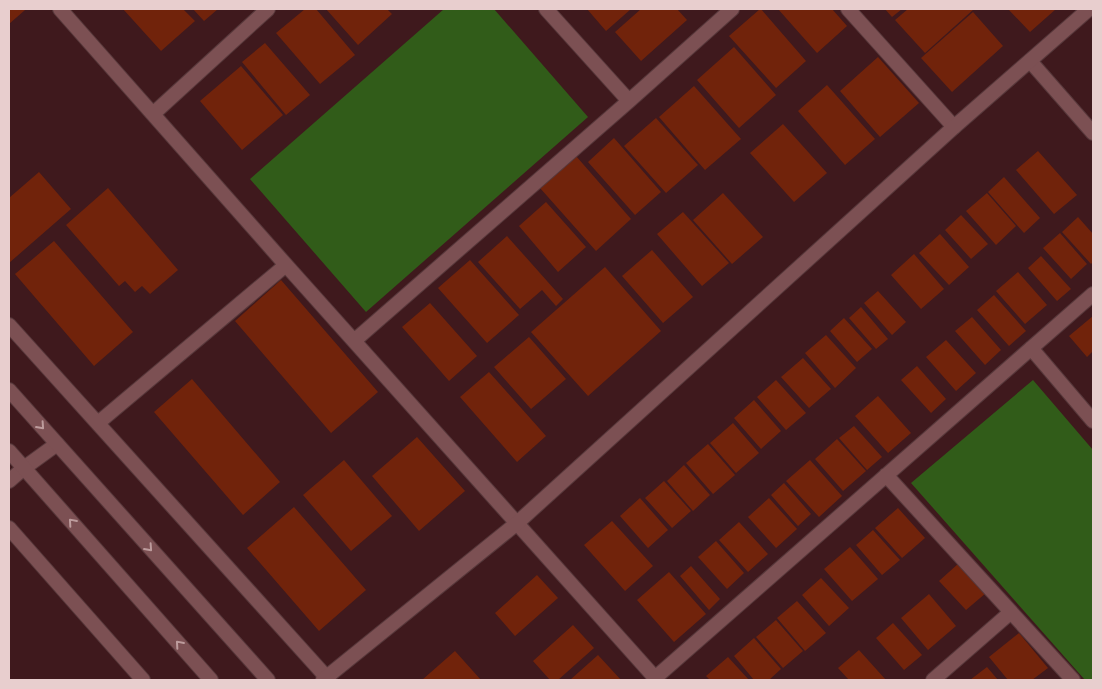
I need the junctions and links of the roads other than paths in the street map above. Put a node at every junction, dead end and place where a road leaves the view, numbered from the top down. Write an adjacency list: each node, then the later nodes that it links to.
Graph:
1 (60, 9): 9 (street)
2 (268, 9): 9 (street)
3 (546, 9): 8 (street)
4 (732, 9): 8 (street)
5 (848, 9): 10 (street)
6 (1089, 9): 7 (street)
7 (1030, 61): 10 (street); 11 (street)
8 (629, 101): 15 (street)
9 (153, 114): 12 (street)
10 (954, 127): 25 (street)
11 (1093, 133)
12 (286, 265): 15 (street); 19 (street)
13 (1093, 294): 16 (street)
14 (9, 325): 19 (street)
15 (354, 342): 25 (street)
16 (1031, 348): 18 (street); 23 (street)
17 (9, 390): 20 (street, one-way to 20)
18 (1093, 421)
19 (98, 423): 28 (street)
20 (57, 444): 22 (street); 32 (street, one-way to 32)
21 (9, 451): 22 (street)
22 (24, 468): 24 (street); 31 (street, one-way to 22)
23 (886, 475): 27 (street); 29 (street)
24 (9, 481)
25 (516, 524): 28 (street); 29 (street)
26 (9, 528): 30 (street)
27 (1011, 612): 33 (street); 34 (street)
28 (326, 679)
29 (656, 679)
30 (143, 680)
31 (211, 680)
32 (268, 680)
33 (933, 680)
34 (1073, 680)

